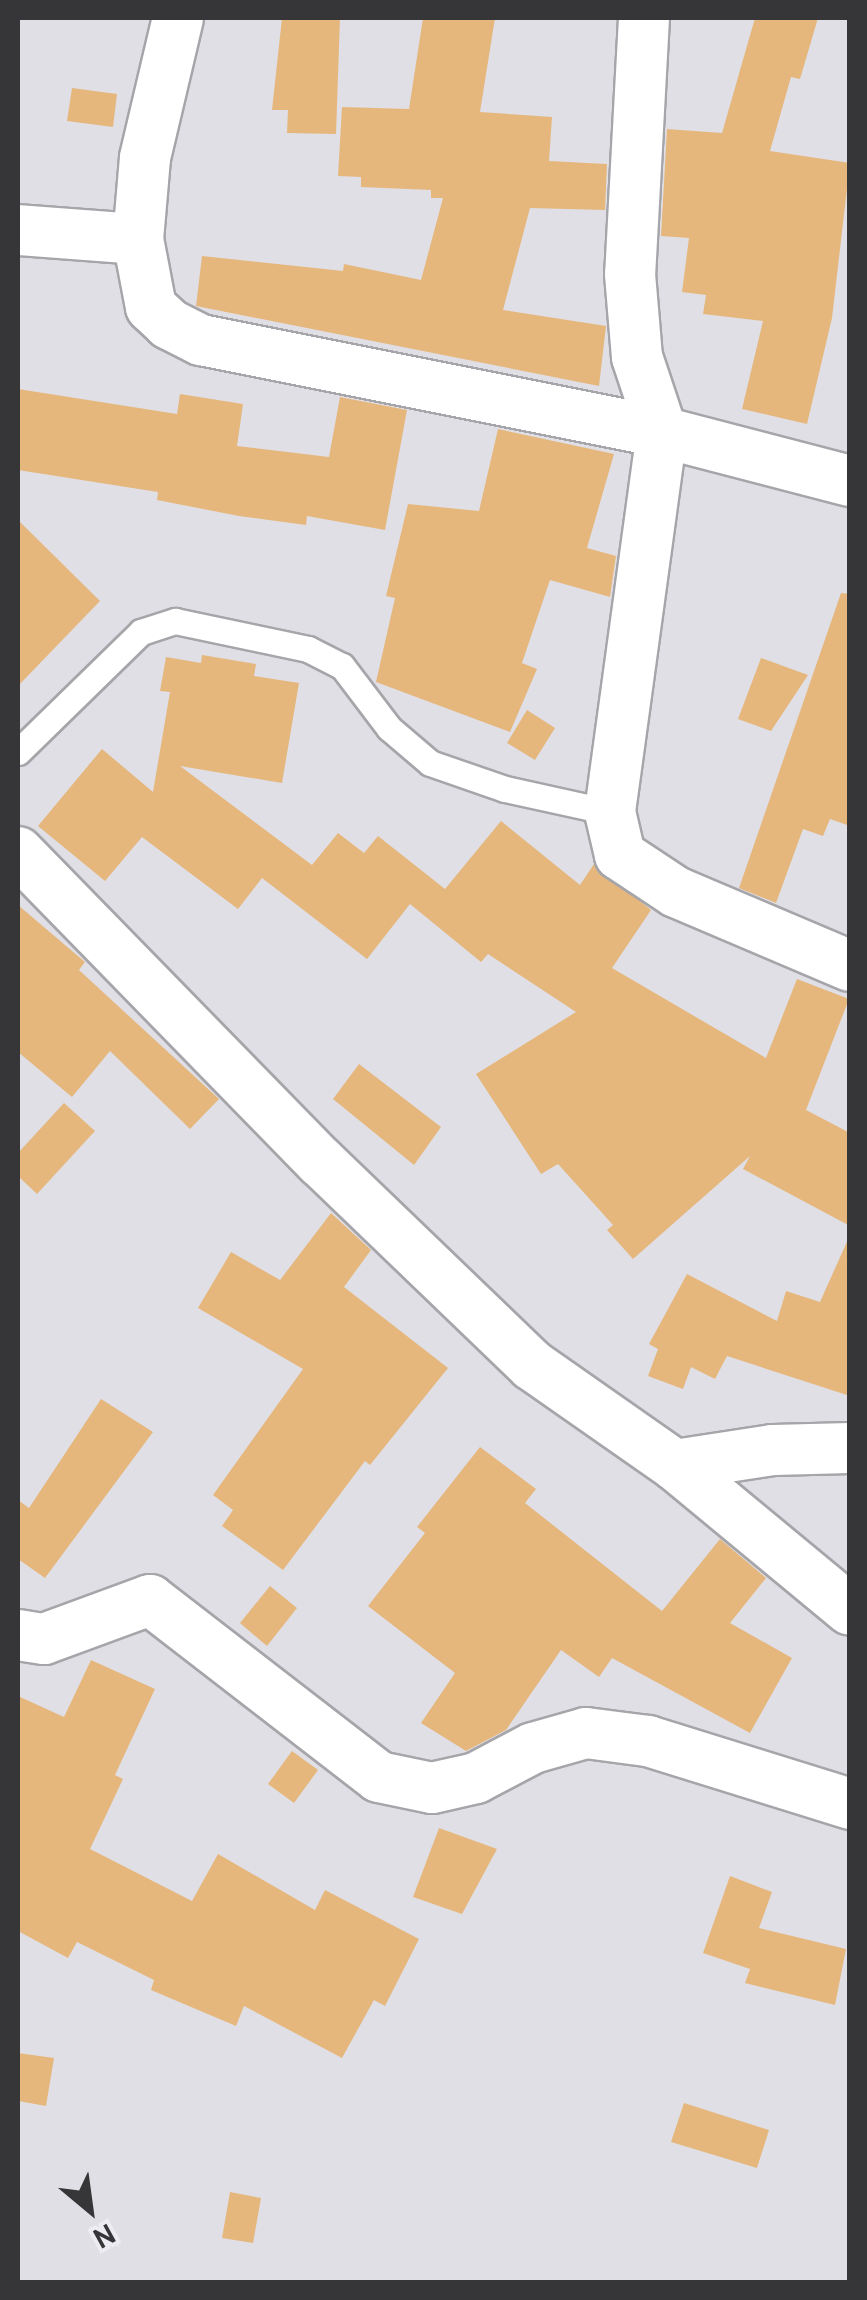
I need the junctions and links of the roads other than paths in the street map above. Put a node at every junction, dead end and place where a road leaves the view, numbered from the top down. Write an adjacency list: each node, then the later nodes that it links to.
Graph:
1 (178, 18): 4 (street)
2 (644, 18): 5 (street)
3 (18, 230): 4 (street)
4 (138, 240): 5 (street)
5 (662, 432): 6 (street); 8 (street)
6 (850, 481)
7 (18, 752): 8 (lane)
8 (610, 812): 10 (street)
9 (18, 852): 12 (street)
10 (850, 966)
11 (850, 1448): 12 (street)
12 (676, 1465): 13 (street)
13 (850, 1610)
14 (18, 1634): 15 (street)
15 (850, 1804)

